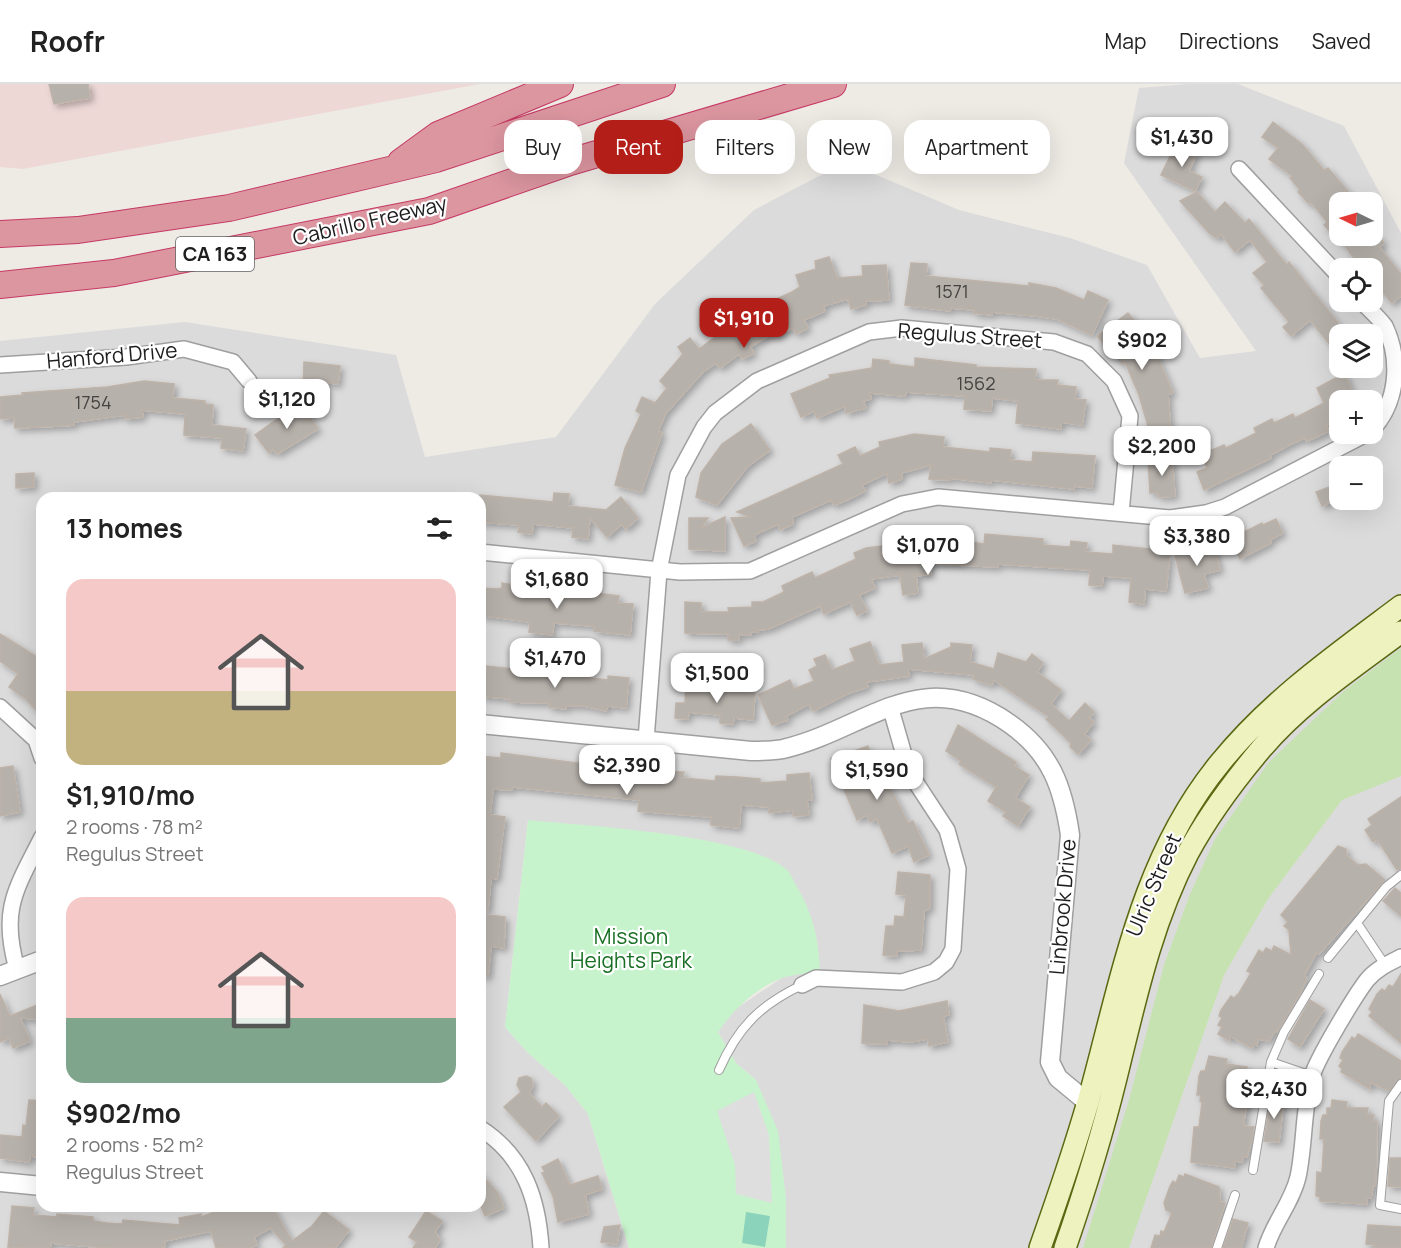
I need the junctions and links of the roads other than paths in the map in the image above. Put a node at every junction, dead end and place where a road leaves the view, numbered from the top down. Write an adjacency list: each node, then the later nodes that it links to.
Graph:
1 (560, 84): 5 (highway)
2 (662, 84): 5 (highway, CA 163)
3 (833, 84): 8 (highway, Cabrillo Freeway / CA 163)
4 (1239, 169): 7 (street)
5 (388, 171): 6 (highway, CA 163)
6 (0, 234)
7 (1329, 265)
8 (0, 285)
9 (1372, 312): 12 (street)
10 (0, 365): 11 (street, Hanford Drive)
11 (249, 381)
12 (1383, 417)
13 (1347, 444): 14 (street)
14 (1121, 513): 16 (street); 16 (street, Regulus Street)
15 (486, 553): 16 (street)
16 (659, 571): 23 (street, Regulus Street)
17 (1401, 606): 40 (main road, Ulric Street)
18 (1401, 632): 38 (main road, Ulric Street)
19 (890, 706): 23 (street, Linbrook Drive); 34 (street); 40 (street, Linbrook Drive)
20 (0, 707): 22 (street)
21 (486, 725): 23 (street, Linbrook Drive)
22 (36, 740)
23 (646, 740)
24 (36, 849): 31 (street)
25 (1401, 875): 26 (lane)
26 (1357, 923): 28 (lane); 30 (lane)
27 (1401, 957): 30 (street)
28 (1328, 958)
29 (36, 962): 31 (street)
30 (1385, 965): 37 (street)
31 (17, 969): 33 (street)
32 (1319, 974): 35 (lane)
33 (0, 976)
34 (802, 985): 36 (lane)
35 (1270, 1062): 37 (lane); 43 (lane)
36 (719, 1070)
37 (1312, 1076): 52 (street)
38 (1116, 1079): 40 (main road); 42 (main road, Ulric Street)
39 (1401, 1084): 47 (lane)
40 (1088, 1102): 42 (main road); 49 (main road, Ulric Street)
41 (486, 1134): 48 (street)
42 (1096, 1150): 50 (main road, Ulric Street)
43 (1253, 1170)
44 (0, 1182): 45 (street)
45 (36, 1185)
46 (1235, 1195): 51 (lane)
47 (1401, 1209)
48 (541, 1248)
49 (1040, 1248)
50 (1065, 1248)
51 (1217, 1248)
52 (1266, 1248)

